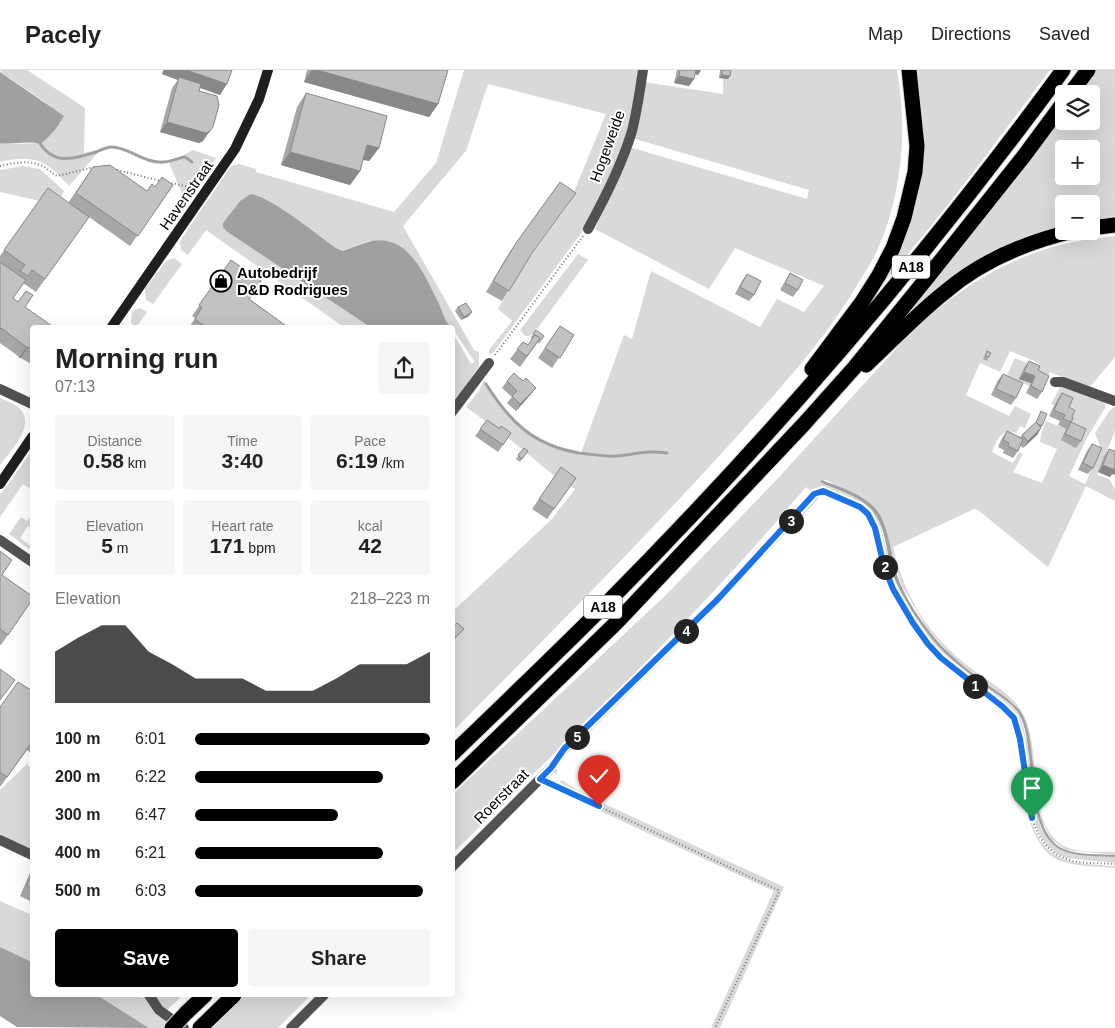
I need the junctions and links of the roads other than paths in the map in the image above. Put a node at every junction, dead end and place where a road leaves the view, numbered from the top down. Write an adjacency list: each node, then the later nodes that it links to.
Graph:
1 (268, 70): 12 (street, Havenstraat)
2 (643, 70): 10 (street, Hogeweide)
3 (910, 70): 21 (highway, A18)
4 (1062, 70): 21 (highway, A18)
5 (1088, 70): 6 (highway)
6 (1077, 85)
7 (1055, 114): 19 (highway, A18)
8 (1115, 225): 9 (highway)
9 (1100, 227)
10 (588, 229)
11 (1055, 236): 19 (highway, A18)
12 (117, 325)
13 (489, 363): 18 (street)
14 (1055, 382): 16 (street)
15 (0, 389): 17 (street)
16 (1115, 401)
17 (30, 403)
18 (455, 408)
19 (803, 424): 27 (highway, A18)
20 (30, 440): 22 (street)
21 (748, 454): 25 (highway, A18)
22 (0, 484)
23 (0, 540): 24 (street)
24 (30, 561)
25 (455, 751)
26 (551, 768): 30 (street, Roerstraat)
27 (455, 779)
28 (0, 840): 29 (street)
29 (30, 854)
30 (455, 864)
31 (151, 997): 35 (street)
32 (203, 997): 35 (highway)
33 (232, 997): 36 (highway)
34 (322, 997): 38 (street)
35 (185, 1021): 37 (highway, bridge)
36 (202, 1026)
37 (172, 1028)
38 (291, 1028)

